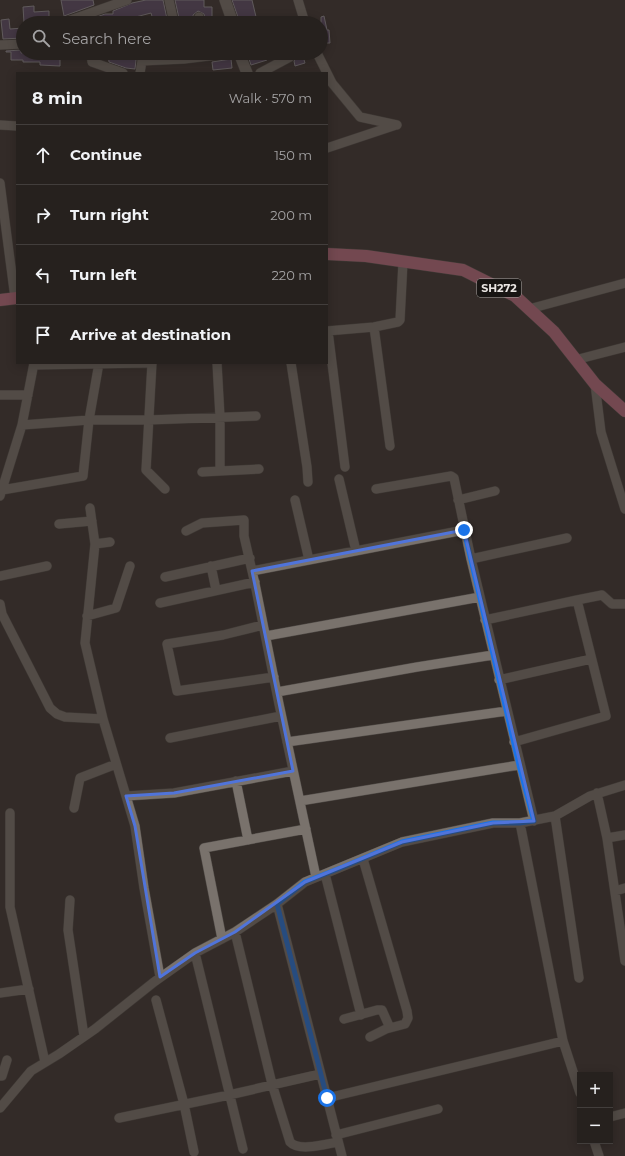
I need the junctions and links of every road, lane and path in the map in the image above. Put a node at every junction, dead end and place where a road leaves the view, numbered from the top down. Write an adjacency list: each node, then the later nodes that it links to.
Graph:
1 (127, 0): 5 (street)
2 (169, 0): 6 (street)
3 (225, 0): 7 (street)
4 (298, 0): 8 (street)
5 (92, 16)
6 (172, 16)
7 (231, 16)
8 (303, 16)
9 (16, 44): 10 (street)
10 (0, 45)
11 (92, 60): 16 (street)
12 (152, 60): 17 (street)
13 (243, 60): 18 (street)
14 (284, 60): 19 (street)
15 (320, 60): 20 (street)
16 (120, 72)
17 (140, 72)
18 (248, 72)
19 (262, 72)
20 (326, 72)
21 (328, 75): 24 (street)
22 (0, 125): 23 (street)
23 (16, 126)
24 (328, 148)
25 (0, 183): 29 (street)
26 (328, 254): 27 (main road, SH272)
27 (403, 262): 31 (main road, SH272); 32 (street)
28 (625, 283): 31 (street)
29 (16, 298): 30 (main road)
30 (0, 300)
31 (529, 309): 36 (main road, SH272)
32 (374, 327): 33 (street); 51 (street)
33 (328, 331)
34 (328, 339): 52 (street)
35 (625, 347): 36 (street)
36 (575, 360): 42 (main road, SH272)
37 (34, 364): 38 (street); 44 (street)
38 (98, 364): 48 (street)
39 (152, 364): 49 (street)
40 (217, 364): 47 (street)
41 (291, 364): 57 (street)
42 (595, 384): 45 (main road, SH272); 65 (street)
43 (0, 395): 44 (street)
44 (28, 395): 50 (street)
45 (625, 411)
46 (256, 416): 47 (street)
47 (220, 417): 49 (street); 54 (street)
48 (89, 420): 49 (street); 50 (street); 61 (street)
49 (148, 420): 59 (street)
50 (22, 425): 61 (street)
51 (390, 446)
52 (345, 467)
53 (259, 469): 54 (street)
54 (220, 471): 55 (street)
55 (202, 472)
56 (339, 479): 73 (street)
57 (308, 482)
58 (376, 489): 63 (street)
59 (165, 490)
60 (495, 491): 63 (street)
61 (1, 493)
62 (295, 500): 76 (street)
63 (458, 500): 69 (street)
64 (90, 508): 66 (street)
65 (625, 509)
66 (92, 521): 67 (street); 72 (street)
67 (59, 524)
68 (186, 530): 74 (street)
69 (464, 530): 73 (street); 75 (street)
70 (567, 538): 75 (street)
71 (110, 542): 72 (street)
72 (95, 544): 91 (street)
73 (356, 551): 76 (street)
74 (250, 558): 79 (street); 80 (street)
75 (471, 559): 85 (street)
76 (309, 560): 80 (street)
77 (47, 566): 81 (street)
78 (130, 566): 91 (street)
79 (212, 566): 82 (street); 84 (street)
80 (252, 570): 83 (street)
81 (0, 576)
82 (165, 577)
83 (255, 582): 84 (street); 93 (street)
84 (216, 590): 87 (street)
85 (480, 597): 92 (street); 94 (street)
86 (577, 600): 89 (street); 92 (street); 96 (street)
87 (160, 602)
88 (0, 604): 90 (street)
89 (625, 604)
90 (1, 614): 102 (street)
91 (87, 616): 102 (street)
92 (485, 620): 95 (street)
93 (263, 625): 94 (street); 97 (street)
94 (266, 636): 97 (street)
95 (493, 655): 98 (street); 99 (street)
96 (592, 658): 98 (street); 105 (street)
97 (274, 677): 99 (street)
98 (499, 680): 100 (street)
99 (276, 692): 101 (street)
100 (507, 711): 104 (street); 105 (street)
101 (281, 716): 103 (street); 104 (street)
102 (103, 719): 106 (street)
103 (170, 738)
104 (287, 742): 108 (street)
105 (514, 742): 107 (street)
106 (116, 764): 112 (street); 114 (street)
107 (519, 765): 113 (street); 117 (street)
108 (293, 771): 109 (street); 113 (street)
109 (236, 781): 112 (street); 122 (street)
110 (625, 785): 111 (street)
111 (597, 793): 116 (street); 121 (street)
112 (126, 796): 134 (street)
113 (300, 801): 119 (street)
114 (74, 808)
115 (10, 813): 136 (street)
116 (555, 816): 117 (street); 135 (street)
117 (534, 821): 118 (street)
118 (520, 823): 123 (street); 144 (street)
119 (306, 829): 122 (street); 124 (street)
120 (625, 835): 121 (street)
121 (606, 838): 126 (street)
122 (248, 840): 130 (street)
123 (363, 859): 124 (street); 141 (street)
124 (321, 876): 128 (street); 139 (street)
125 (625, 888): 126 (street)
126 (615, 891): 131 (street)
127 (70, 900): 142 (street)
128 (277, 904): 129 (street); 147 (street)
129 (235, 932): 130 (street); 149 (street)
130 (222, 938): 132 (street)
131 (624, 951): 133 (street)
132 (195, 953): 134 (street); 151 (street)
133 (625, 961)
134 (160, 978): 142 (street)
135 (579, 978)
136 (29, 989): 137 (street); 146 (street)
137 (0, 993)
138 (156, 1000): 153 (street)
139 (361, 1015): 140 (street); 141 (street)
140 (344, 1019)
141 (390, 1028): 143 (street)
142 (84, 1036): 146 (street)
143 (370, 1037)
144 (563, 1041): 150 (street); 152 (street)
145 (7, 1060): 148 (street)
146 (45, 1062): 154 (street)
147 (320, 1074): 149 (street); 152 (street)
148 (0, 1076)
149 (272, 1084): 151 (street); 159 (street)
150 (577, 1085)
151 (229, 1095): 153 (street); 161 (street)
152 (327, 1098): 159 (street)
153 (184, 1104): 158 (street); 162 (street)
154 (0, 1108)
155 (438, 1109): 159 (street)
156 (625, 1114): 157 (street)
157 (613, 1116)
158 (119, 1118)
159 (337, 1138): 163 (street)
160 (595, 1144): 164 (street)
161 (242, 1149)
162 (194, 1152)
163 (342, 1156)
164 (599, 1156)

